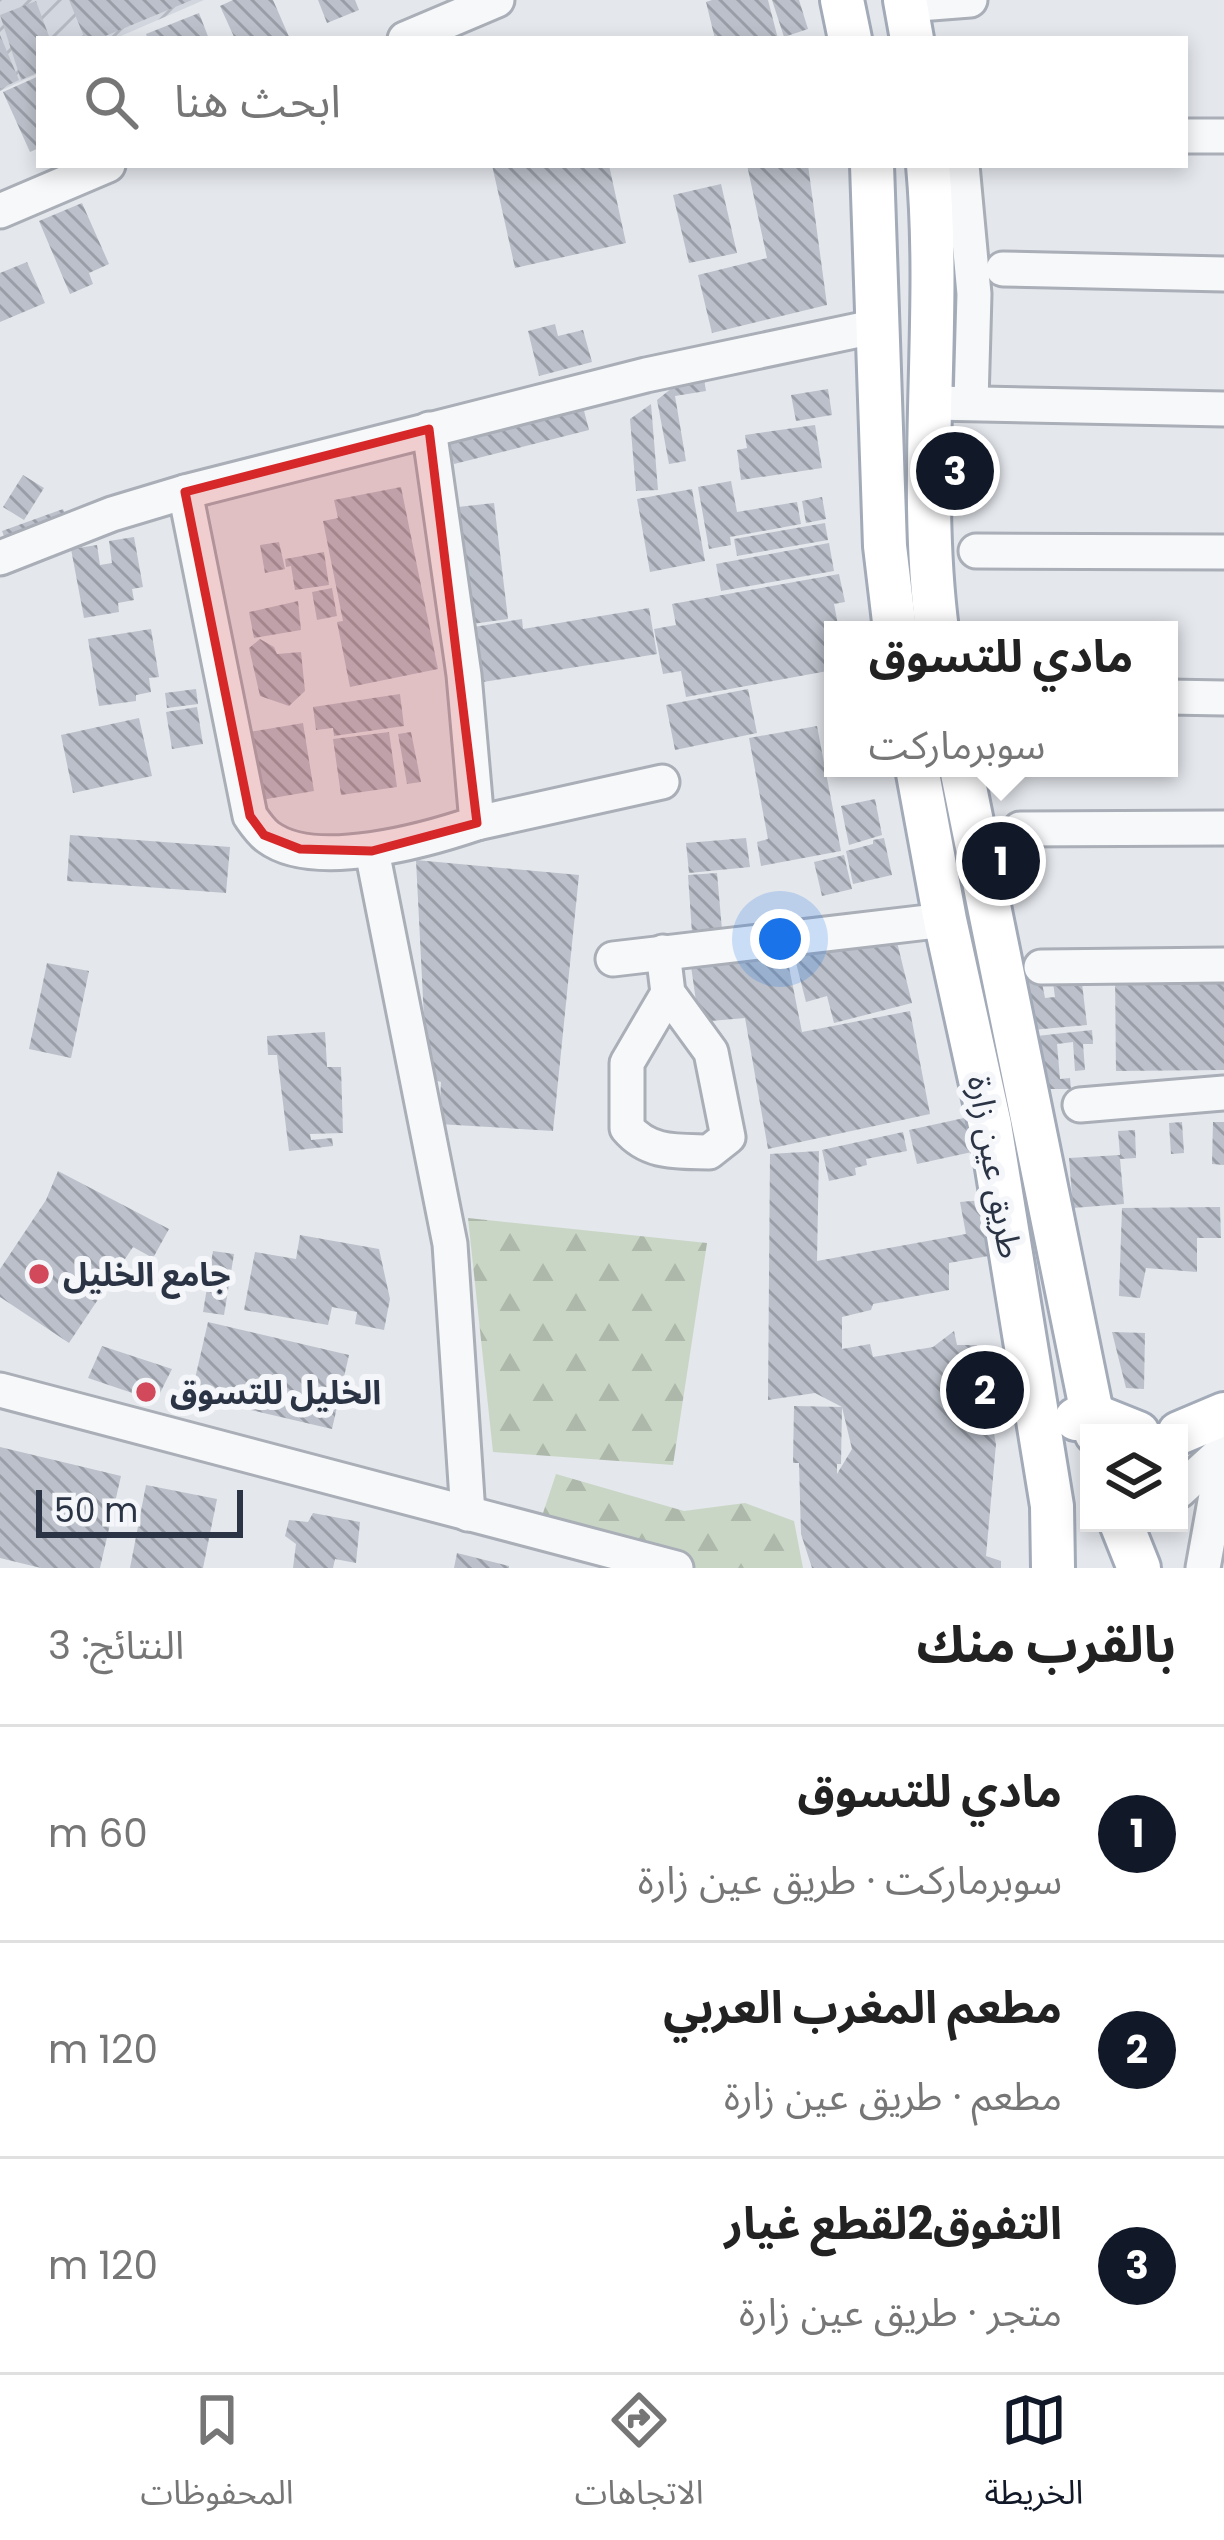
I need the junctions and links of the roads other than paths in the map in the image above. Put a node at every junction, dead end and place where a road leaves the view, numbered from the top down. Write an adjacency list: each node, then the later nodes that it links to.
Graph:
1 (497, 0): 5 (street)
2 (842, 0): 6 (main road)
3 (970, 0): 4 (street)
4 (908, 15)
5 (412, 36)
6 (849, 36)
7 (1188, 136): 8 (street)
8 (1224, 136)
9 (101, 168): 13 (street)
10 (872, 168): 16 (main road)
11 (928, 168): 17 (main road)
12 (962, 168): 17 (street)
13 (0, 211)
14 (1003, 268): 15 (street)
15 (1224, 274)
16 (878, 326): 19 (street); 24 (main road)
17 (952, 403): 18 (street); 25 (main road)
18 (1224, 409)
19 (429, 429): 20 (street); 31 (street)
20 (185, 493): 23 (street); 34 (street)
21 (976, 551): 22 (street)
22 (1224, 552)
23 (0, 558)
24 (894, 621)
25 (936, 621)
26 (1178, 697): 27 (street)
27 (1224, 698)
28 (919, 777): 35 (main road, طريق عين زارة)
29 (964, 777): 45 (main road, طريق عين زارة)
30 (662, 782): 31 (street)
31 (477, 824): 34 (street)
32 (1224, 828): 33 (street)
33 (1020, 829)
34 (372, 851): 51 (street)
35 (945, 920): 36 (street); 47 (main road, طريق عين زارة)
36 (663, 952): 37 (street); 40 (street)
37 (613, 959)
38 (1224, 965): 39 (street)
39 (1041, 968)
40 (668, 993): 40 (street)
41 (1224, 1093): 42 (street)
42 (1080, 1105)
43 (0, 1390): 51 (street)
44 (1224, 1414): 48 (main road)
45 (1095, 1424)
46 (1080, 1425): 47 (main road)
47 (1040, 1428): 53 (main road, طريق عين زارة)
48 (1188, 1429)
49 (1224, 1450): 50 (street); 54 (street)
50 (1188, 1483)
51 (468, 1514): 52 (street)
52 (676, 1568)
53 (1053, 1568)
54 (1203, 1568)

